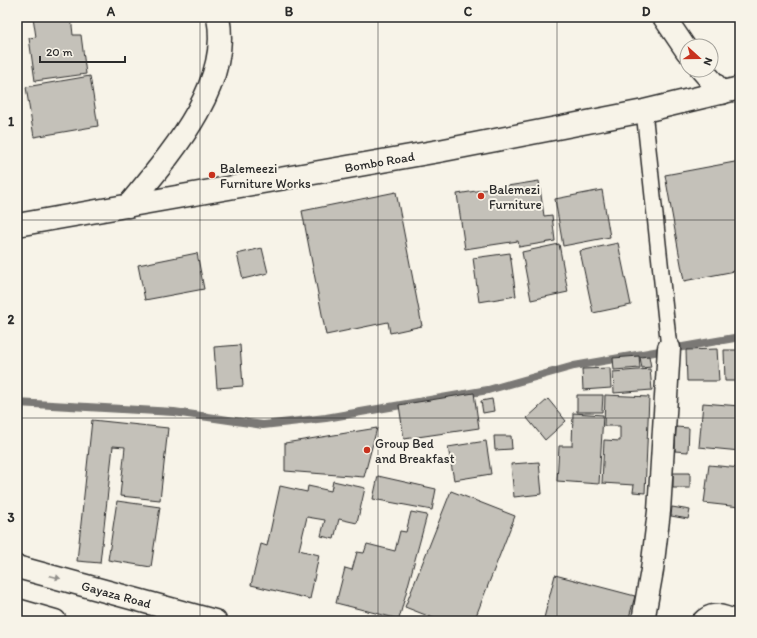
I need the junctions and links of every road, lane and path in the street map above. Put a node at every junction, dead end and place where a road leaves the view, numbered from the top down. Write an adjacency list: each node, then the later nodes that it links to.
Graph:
1 (218, 17): 7 (main road)
2 (664, 17): 3 (main road)
3 (679, 39)
4 (713, 78): 5 (main road)
5 (731, 91): 6 (main road, Bombo Road)
6 (644, 111): 7 (main road, Bombo Road); 9 (lane)
7 (128, 206): 8 (main road, Bombo Road)
8 (17, 224)
9 (669, 348): 15 (main road)
10 (17, 567): 14 (main road, Gayaza Road, one-way to 14)
11 (17, 610): 13 (main road)
12 (740, 619): 16 (lane)
13 (55, 621)
14 (215, 621)
15 (643, 621)
16 (699, 621)

